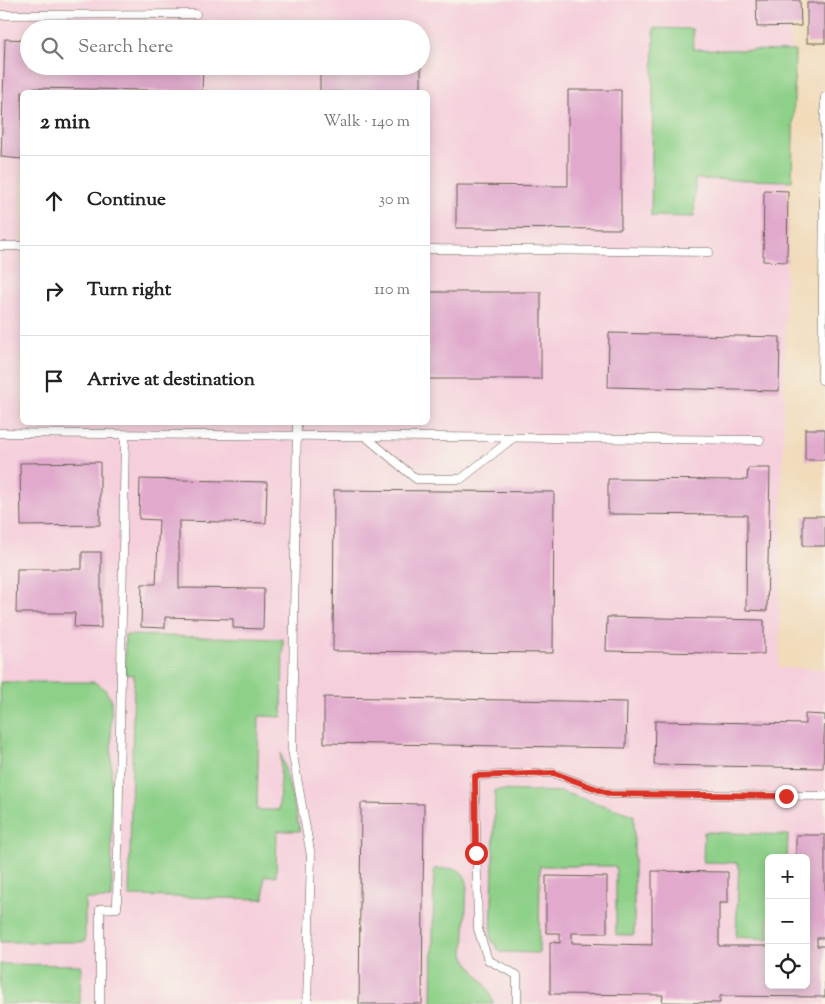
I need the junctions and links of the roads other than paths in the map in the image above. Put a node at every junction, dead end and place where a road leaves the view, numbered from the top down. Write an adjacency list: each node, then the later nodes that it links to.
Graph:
1 (196, 14): 2 (lane)
2 (0, 15)
3 (825, 97): 4 (lane)
4 (824, 200): 9 (lane)
5 (0, 246): 6 (lane)
6 (20, 246)
7 (430, 249): 8 (lane)
8 (709, 252)
9 (825, 380)
10 (297, 425): 13 (lane)
11 (0, 433): 12 (lane)
12 (125, 435): 13 (lane); 18 (lane)
13 (297, 436): 14 (lane); 19 (lane)
14 (366, 437): 15 (lane); 15 (lane)
15 (513, 438): 16 (lane)
16 (760, 440)
17 (825, 796): 20 (lane)
18 (100, 1004)
19 (307, 1004)
20 (517, 1004)

